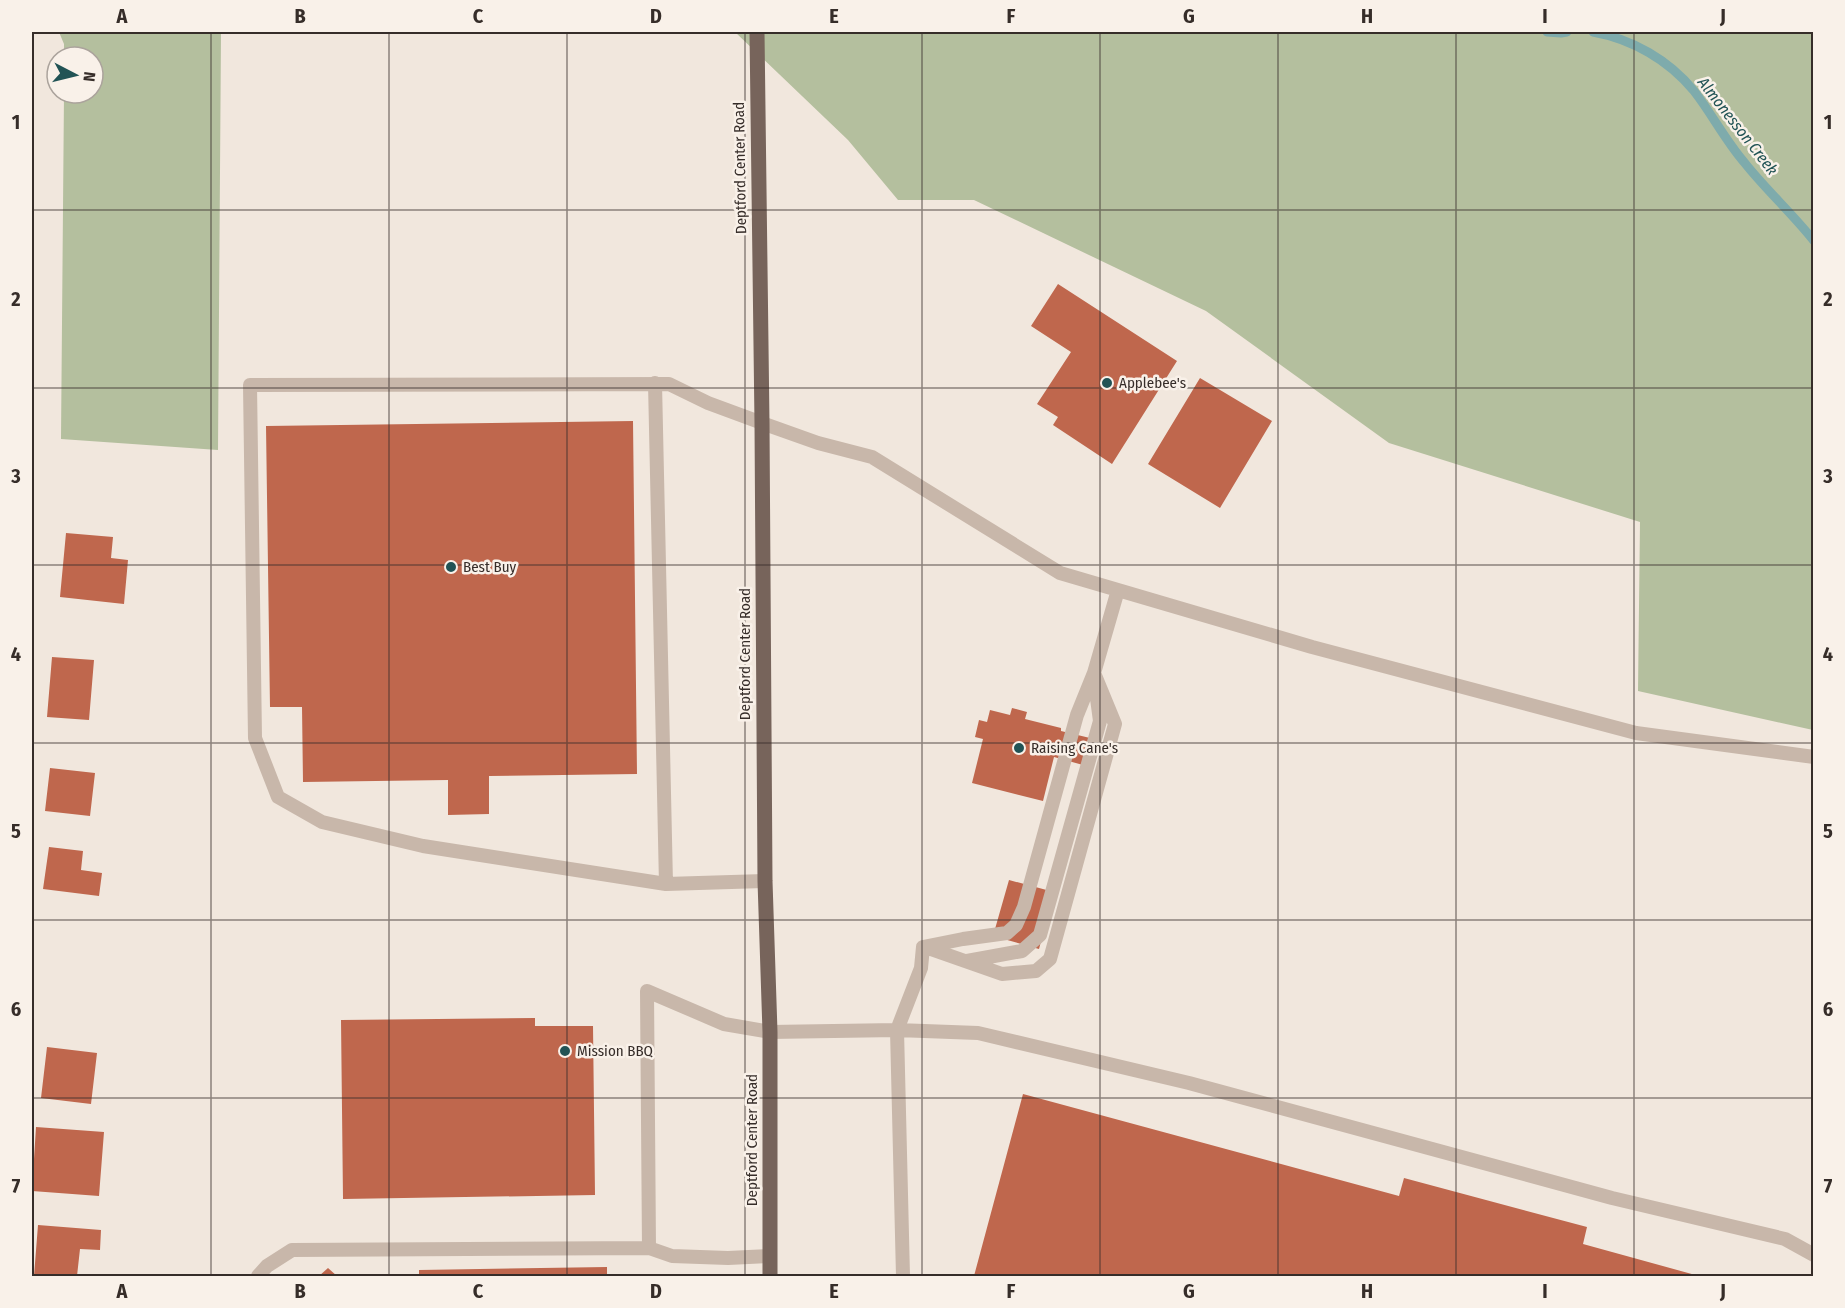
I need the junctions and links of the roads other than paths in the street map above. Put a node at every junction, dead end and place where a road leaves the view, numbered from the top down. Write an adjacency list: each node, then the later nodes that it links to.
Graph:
1 (757, 32): 3 (main road, Deptford Center Road)
2 (655, 384): 3 (lane); 8 (lane); 8 (lane)
3 (762, 423): 4 (lane); 7 (main road, Deptford Center Road)
4 (1118, 590): 5 (lane); 6 (lane)
5 (1094, 673): 9 (lane); 10 (lane); 10 (lane)
6 (1814, 757)
7 (765, 881): 8 (lane); 12 (main road, Deptford Center Road)
8 (666, 884)
9 (922, 947): 10 (lane); 11 (lane)
10 (965, 962)
11 (897, 1030): 12 (lane); 14 (lane); 18 (lane)
12 (770, 1032): 13 (lane); 15 (main road, Deptford Center Road)
13 (649, 1248): 15 (lane); 16 (lane)
14 (1814, 1255)
15 (770, 1256): 17 (main road, Deptford Center Road)
16 (258, 1276)
17 (770, 1276)
18 (903, 1276)

